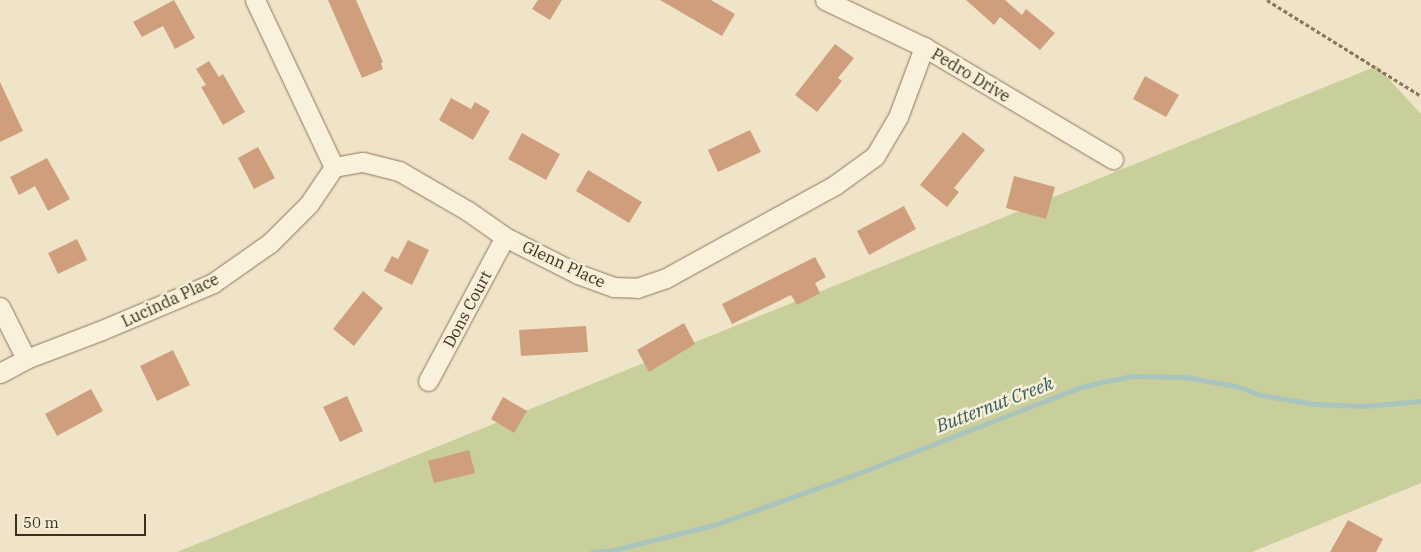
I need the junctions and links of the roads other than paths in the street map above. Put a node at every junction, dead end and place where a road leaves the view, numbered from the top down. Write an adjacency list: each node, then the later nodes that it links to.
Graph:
1 (255, 0): 5 (street)
2 (825, 0): 3 (street, Pedro Drive)
3 (924, 47): 4 (street, Pedro Drive); 6 (street, Glenn Place)
4 (1113, 159)
5 (334, 167): 6 (street, Glenn Place); 8 (street, Lucinda Place)
6 (505, 237): 10 (street, Dons Court)
7 (0, 307): 8 (street)
8 (26, 360): 9 (street, Lucinda Place)
9 (0, 373)
10 (428, 381)

